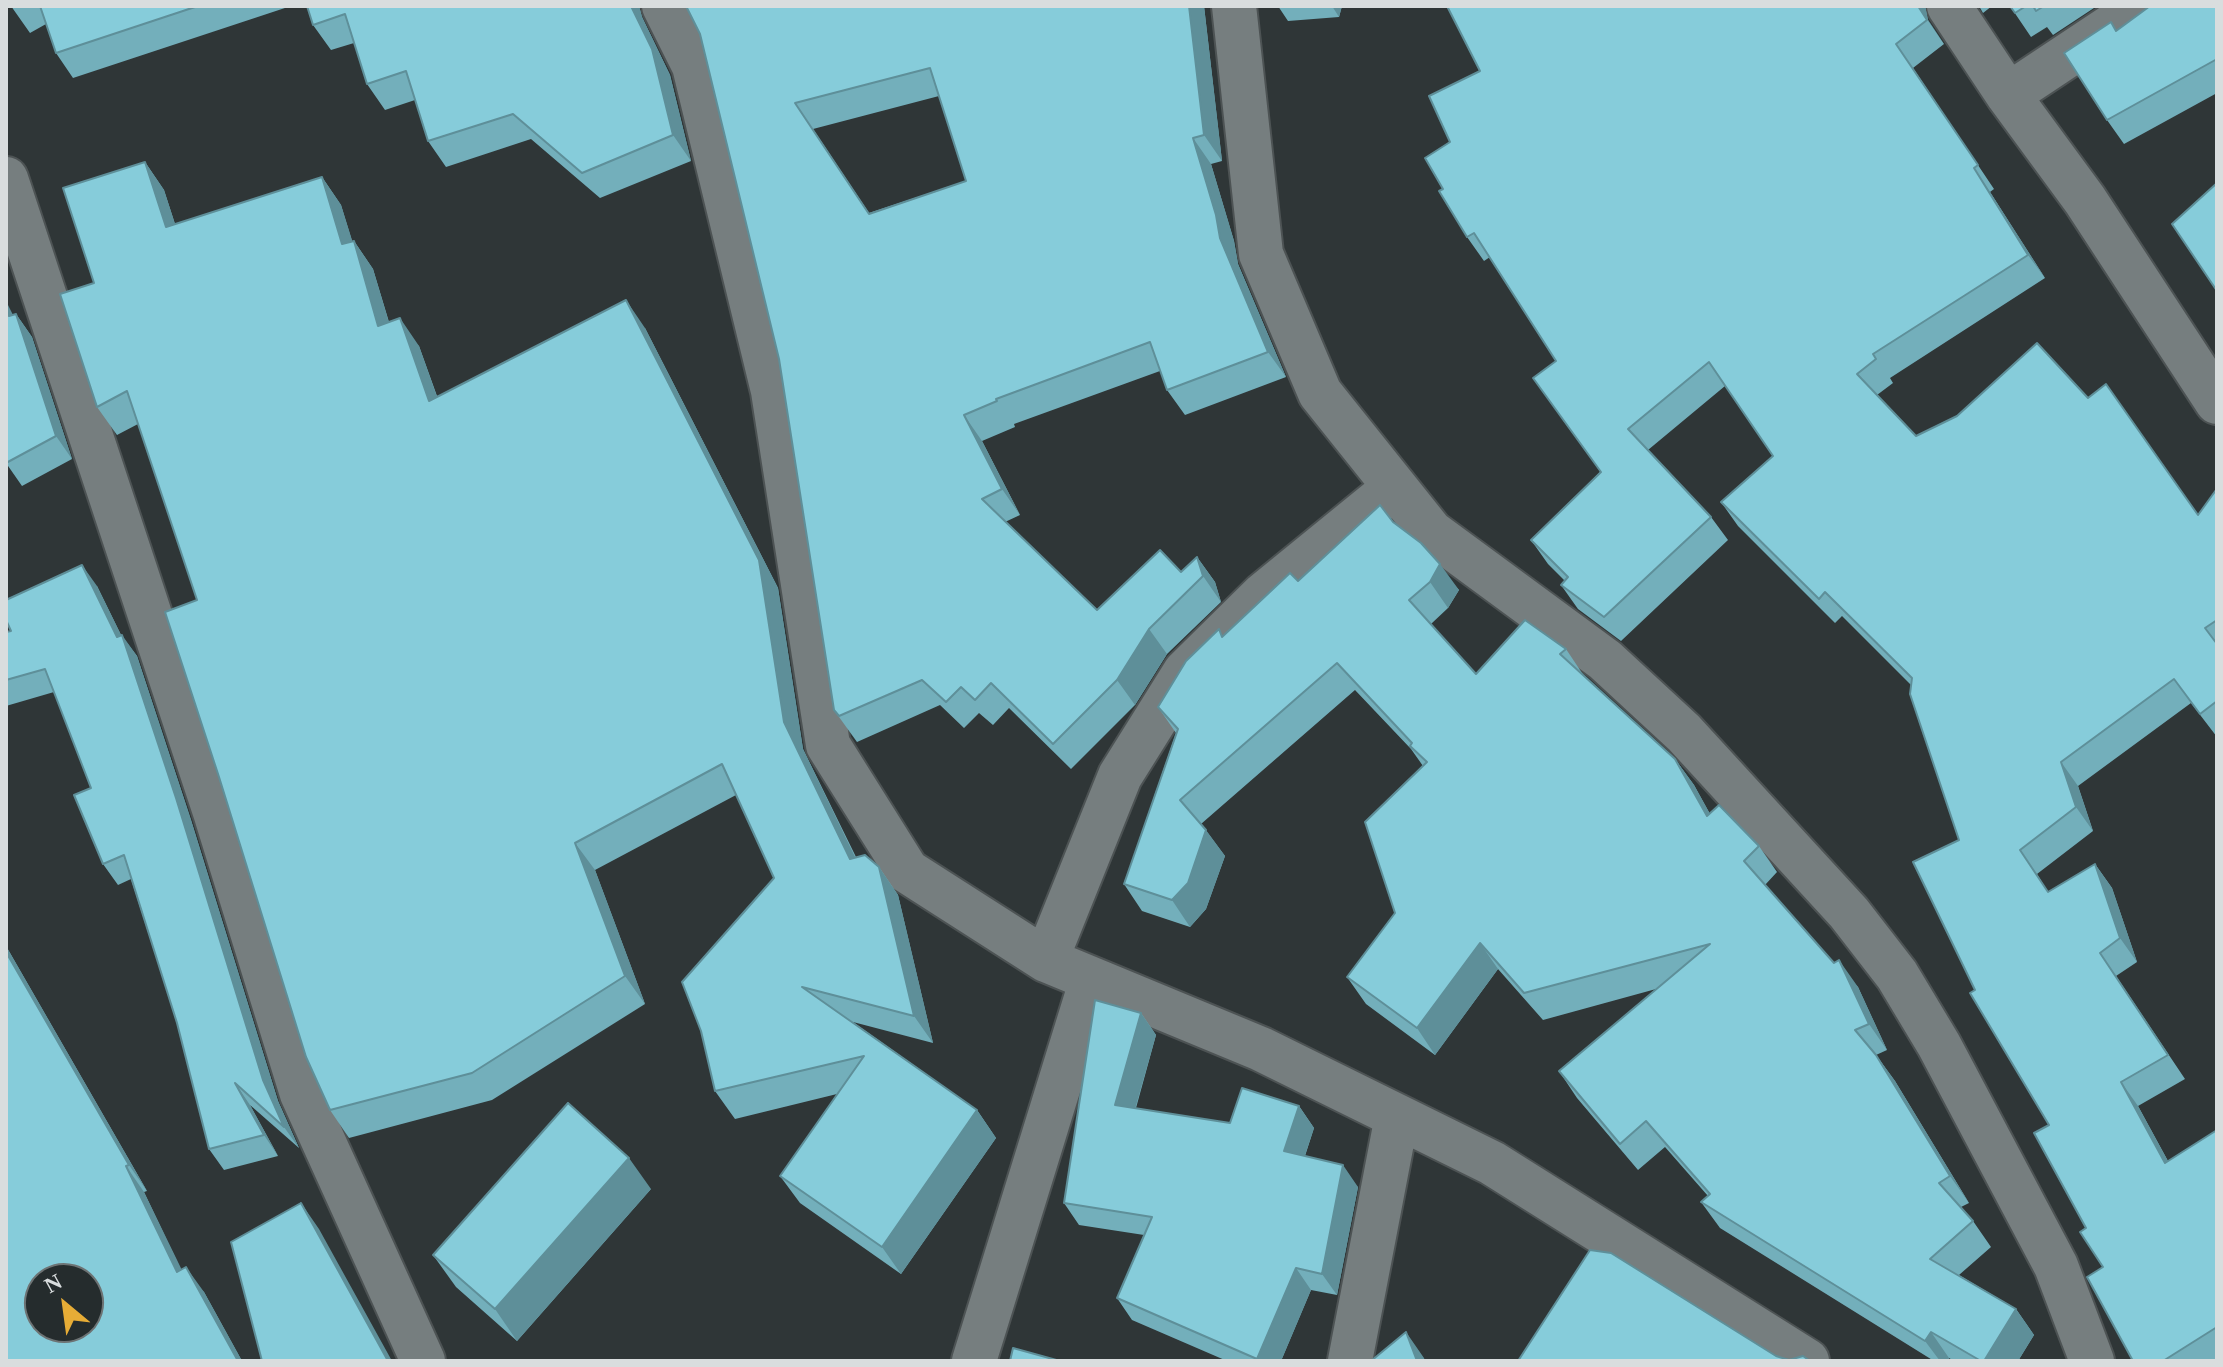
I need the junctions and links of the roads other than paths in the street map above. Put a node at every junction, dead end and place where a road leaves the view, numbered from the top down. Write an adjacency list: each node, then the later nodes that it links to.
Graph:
1 (664, 6): 9 (street)
2 (1234, 6): 8 (street)
3 (1949, 6): 5 (street)
4 (2142, 6): 5 (street)
5 (2008, 95): 7 (street)
6 (6, 179): 12 (street)
7 (2217, 402)
8 (1394, 488): 9 (street); 16 (street)
9 (1046, 960): 10 (street)
10 (1092, 979): 11 (street); 13 (street)
11 (1397, 1116): 14 (street); 15 (street)
12 (423, 1361)
13 (974, 1361)
14 (1350, 1361)
15 (1807, 1361)
16 (2092, 1361)

